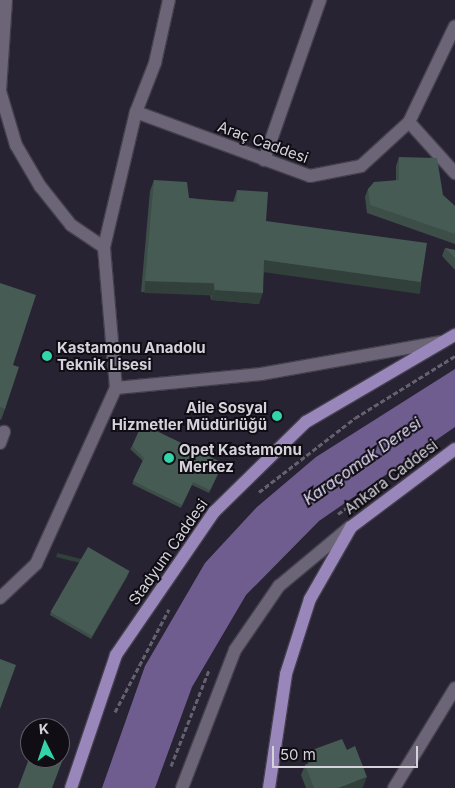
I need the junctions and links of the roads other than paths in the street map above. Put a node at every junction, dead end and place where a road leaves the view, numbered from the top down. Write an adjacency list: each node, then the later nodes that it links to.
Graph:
1 (6, 0): 9 (street)
2 (169, 0): 5 (street)
3 (320, 0): 7 (street)
4 (455, 26): 6 (street, Araç Caddesi)
5 (136, 112): 7 (street, Araç Caddesi); 9 (street)
6 (409, 122): 7 (street, Araç Caddesi); 8 (street)
7 (264, 160)
8 (455, 173)
9 (104, 247): 12 (street)
10 (455, 334): 11 (main road)
11 (440, 342): 12 (street); 17 (main road, Stadyum Caddesi)
12 (116, 388): 15 (street)
13 (455, 449): 14 (main road, Ankara Caddesi)
14 (351, 527): 18 (street); 19 (main road, Ankara Caddesi)
15 (0, 598)
16 (455, 688): 20 (street)
17 (72, 788)
18 (182, 788)
19 (269, 788)
20 (394, 788)

